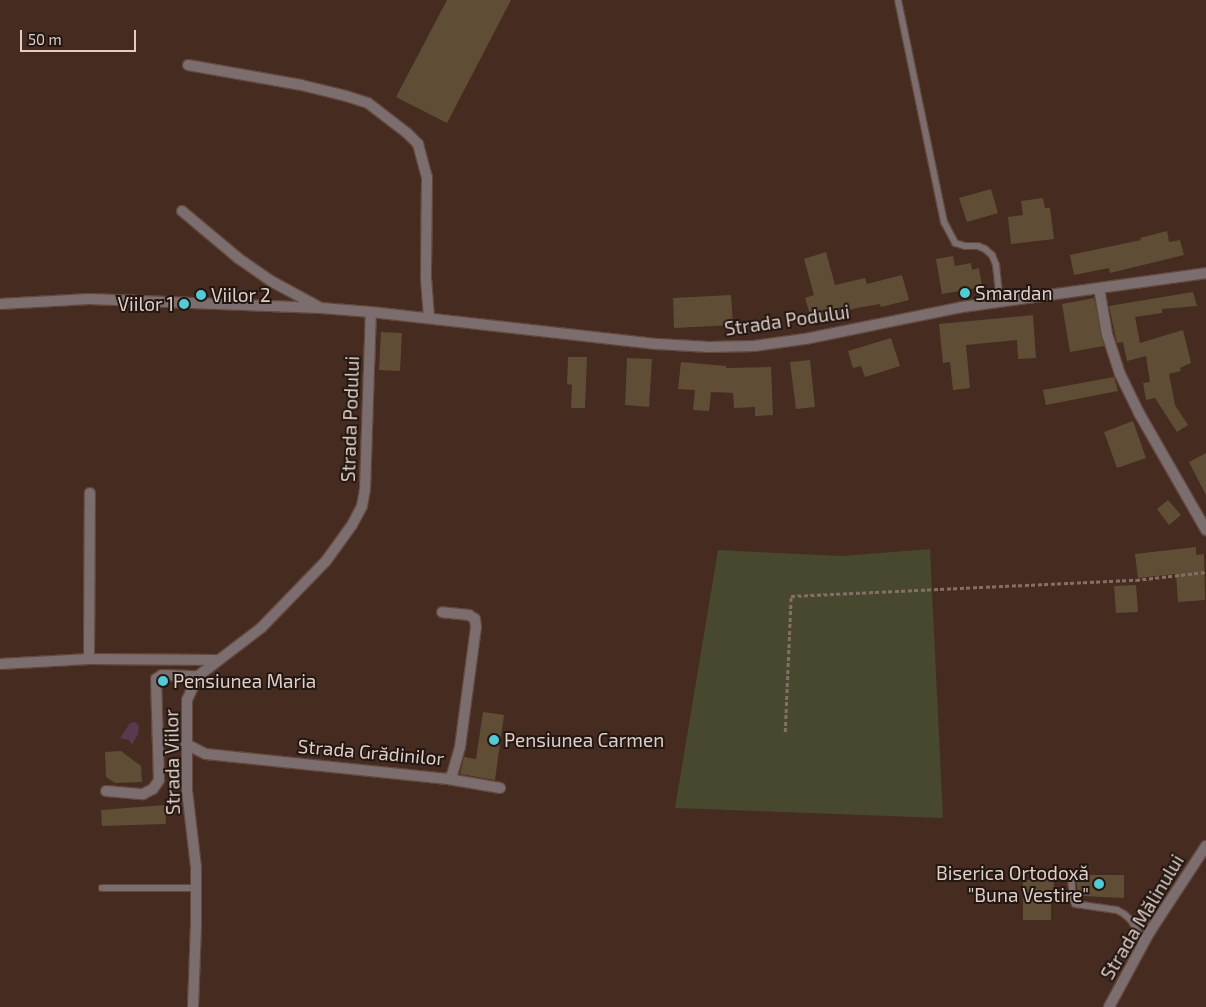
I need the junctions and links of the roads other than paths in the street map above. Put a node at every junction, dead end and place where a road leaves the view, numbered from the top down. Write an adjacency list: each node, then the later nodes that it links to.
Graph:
1 (898, 0): 6 (lane)
2 (188, 64): 10 (street)
3 (182, 211): 8 (street)
4 (1206, 273): 5 (street, Strada Podului)
5 (1099, 288): 6 (street, Strada Podului); 13 (street)
6 (1000, 301): 10 (street, Strada Podului)
7 (0, 304): 8 (street, Strada Podului)
8 (321, 308): 9 (street, Strada Podului)
9 (371, 312): 10 (street, Strada Podului); 12 (street, Strada Podului)
10 (429, 318)
11 (90, 493): 15 (street)
12 (352, 525): 16 (street, Strada Viilor)
13 (1206, 530)
14 (442, 612): 20 (street, Strada Grădinilor)
15 (90, 659): 16 (street); 17 (street)
16 (218, 660): 18 (street, Strada Viilor)
17 (0, 664)
18 (198, 676): 19 (street, Strada Viilor); 22 (street)
19 (186, 744): 20 (street, Strada Grădinilor); 26 (street, Strada Viilor)
20 (448, 779): 21 (street)
21 (500, 788)
22 (106, 791)
23 (1206, 846): 27 (street, Strada Mălinului)
24 (1071, 877): 27 (lane)
25 (102, 888): 26 (lane)
26 (196, 888): 28 (street, Strada Viilor)
27 (1144, 942): 29 (street, Strada Mălinului)
28 (192, 1007)
29 (1109, 1007)

